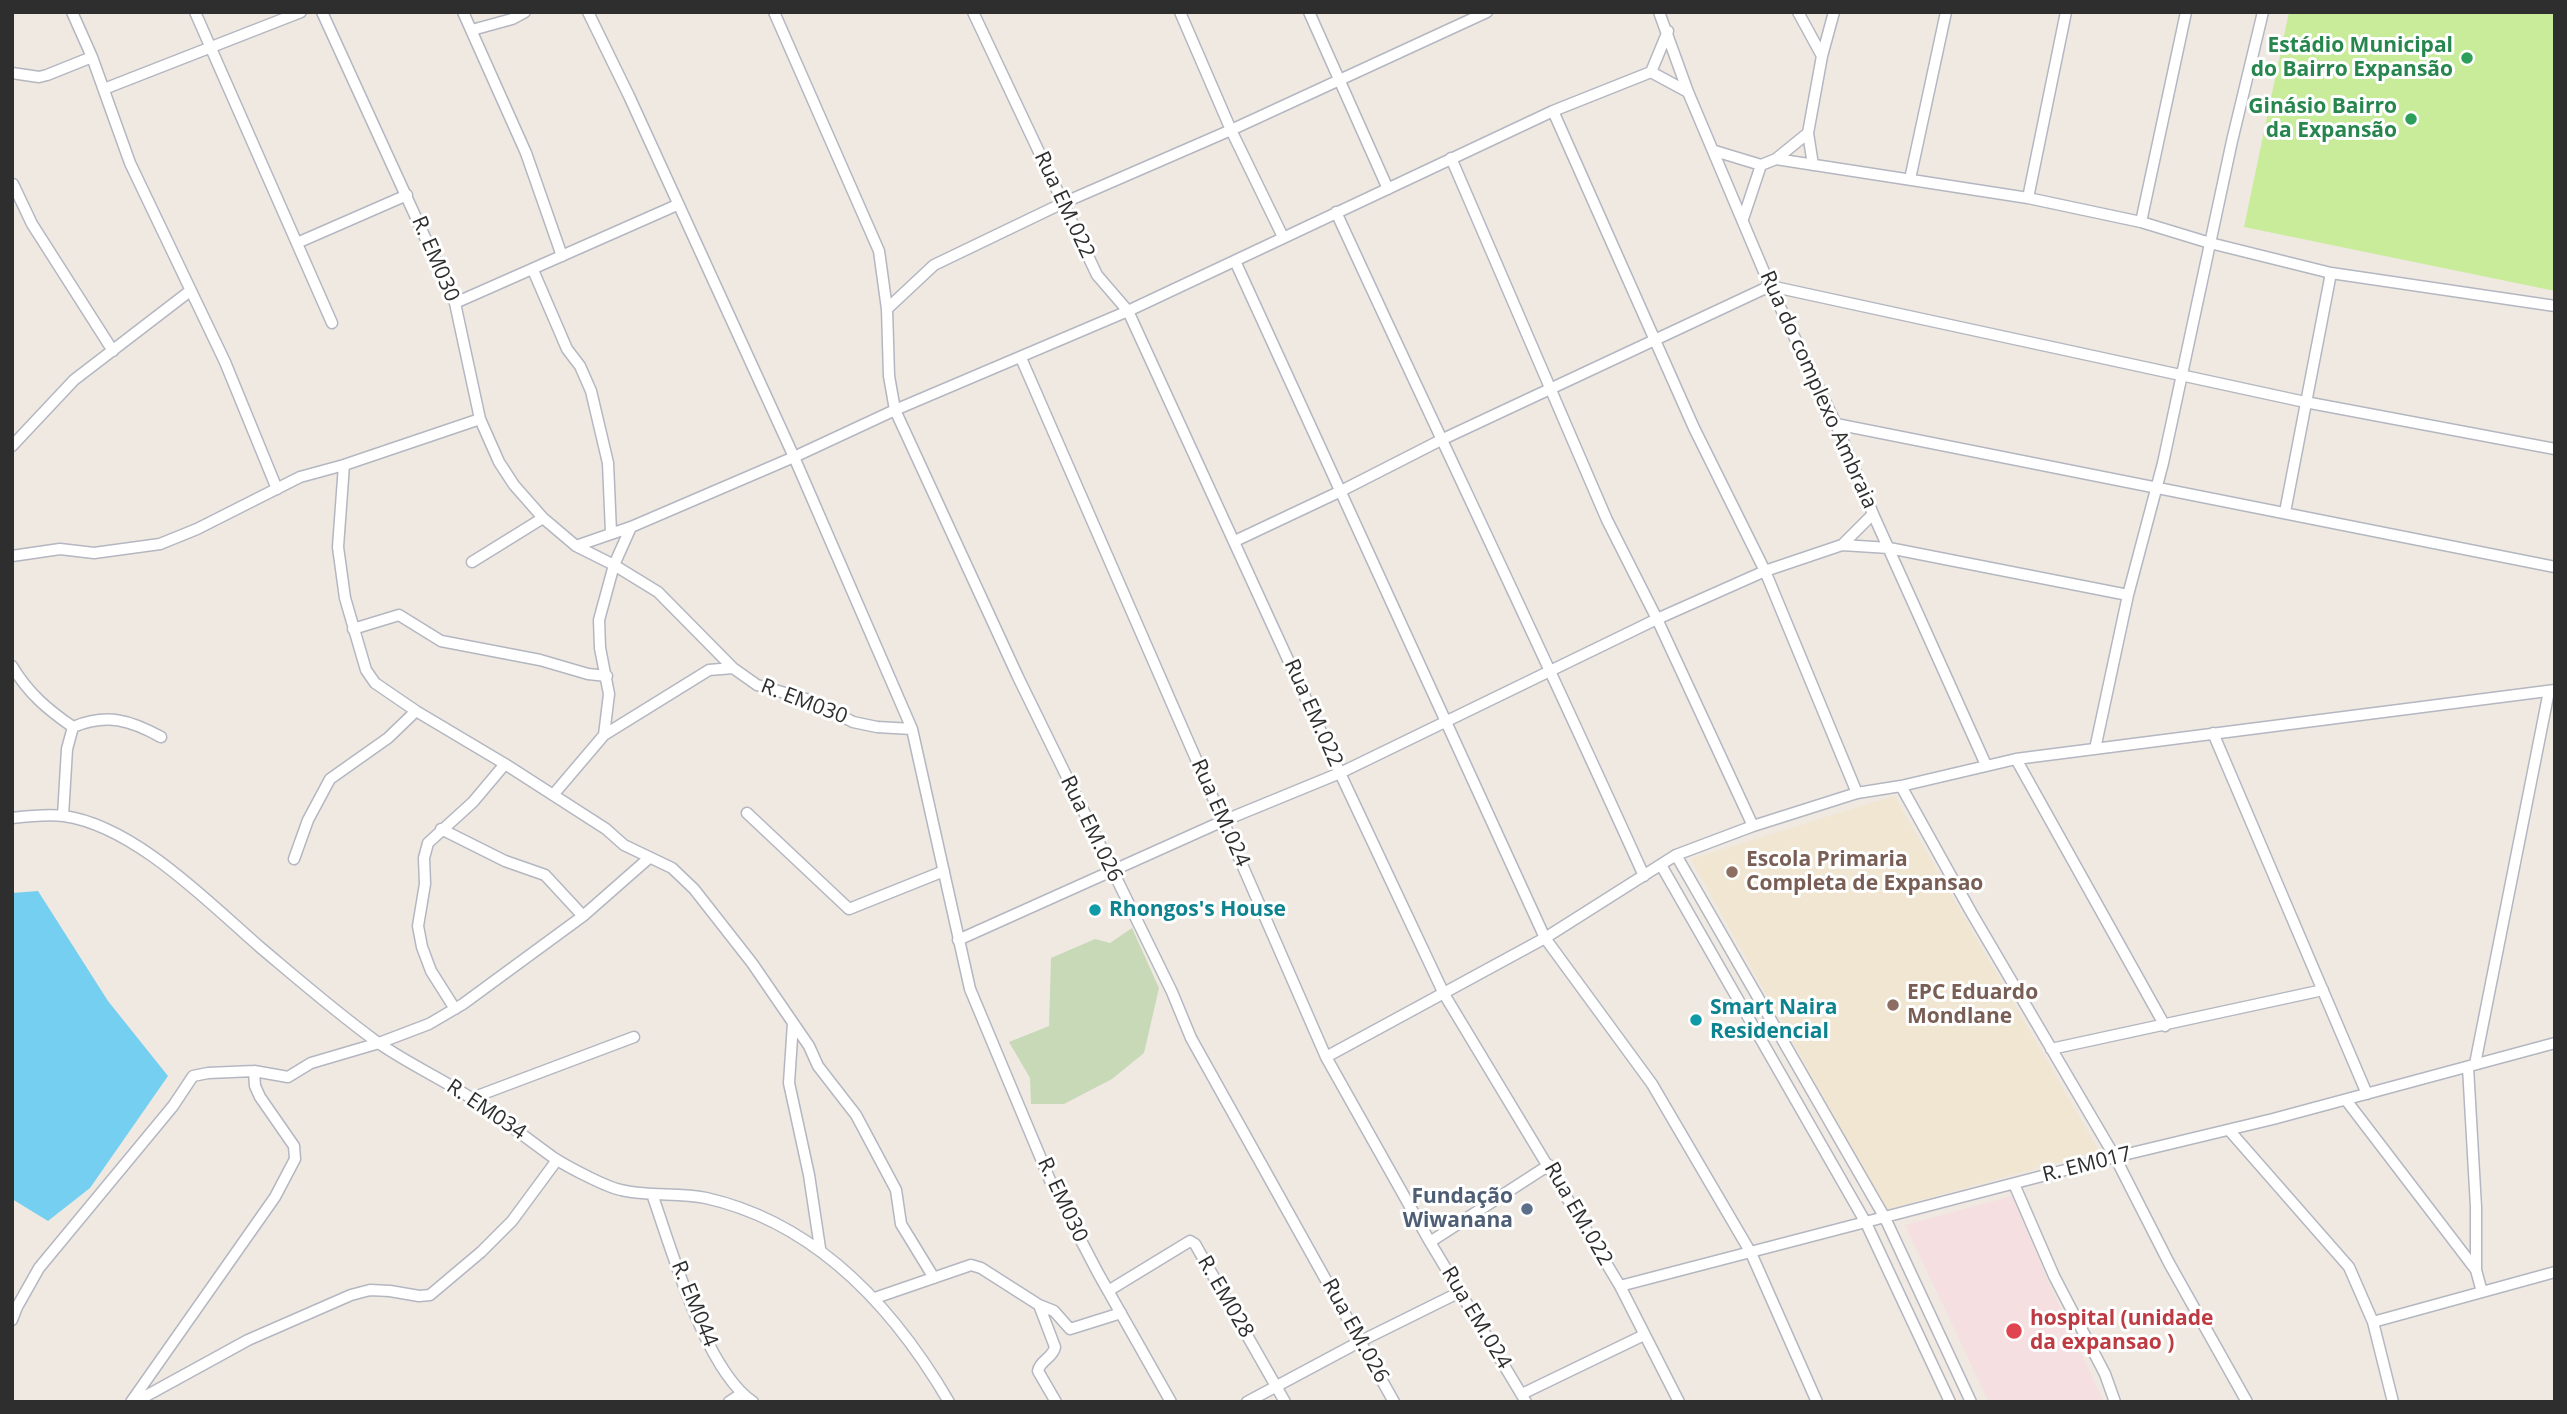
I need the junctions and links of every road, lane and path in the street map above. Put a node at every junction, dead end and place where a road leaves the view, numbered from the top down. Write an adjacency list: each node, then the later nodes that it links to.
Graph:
1 (72, 12): 24 (street)
2 (195, 12): 22 (street)
3 (301, 12): 22 (street)
4 (322, 12): 41 (street, R. EM030)
5 (463, 12): 20 (street)
6 (525, 12): 20 (street)
7 (588, 12): 44 (street)
8 (774, 12): 59 (street, Rua EM.026)
9 (973, 12): 43 (street, Rua EM.022)
10 (1180, 12): 31 (street)
11 (1309, 12): 27 (street)
12 (1659, 12): 21 (street, Rua do complexo Ambraia)
13 (1798, 12): 23 (street)
14 (1834, 12): 23 (street)
15 (1946, 12): 38 (street)
16 (2066, 12): 42 (street)
17 (2186, 12): 47 (street)
18 (2263, 12): 50 (street)
19 (1483, 13): 27 (street)
20 (472, 30): 51 (street)
21 (1668, 31): 25 (street); 29 (street, Rua do complexo Ambraia)
22 (211, 49): 28 (street); 49 (street)
23 (1822, 56): 32 (street)
24 (92, 57): 26 (street); 28 (street)
25 (1651, 72): 29 (street); 30 (street)
26 (12, 73)
27 (1340, 80): 31 (street); 40 (street)
28 (104, 89): 56 (street)
29 (1688, 92): 33 (street, Rua do complexo Ambraia)
30 (1553, 111): 34 (street); 62 (street)
31 (1231, 130): 43 (street); 48 (street)
32 (1808, 133): 35 (street); 37 (street)
33 (1715, 151): 36 (street); 46 (street, Rua do complexo Ambraia)
34 (1451, 158): 40 (street); 66 (street)
35 (1776, 159): 36 (street); 37 (street)
36 (1761, 165): 46 (street)
37 (1812, 165): 38 (street)
38 (1910, 179): 42 (street)
39 (13, 184): 63 (street)
40 (1388, 189): 45 (street)
41 (407, 195): 49 (street); 57 (street, R. EM030)
42 (2028, 198): 47 (street)
43 (1063, 203): 59 (street); 60 (street, Rua EM.022)
44 (677, 205): 51 (street); 74 (street)
45 (1336, 212): 48 (street); 71 (street)
46 (1743, 219): 55 (street, Rua do complexo Ambraia)
47 (2141, 222): 50 (street)
48 (1283, 237): 52 (street)
49 (297, 243): 61 (street)
50 (2210, 243): 54 (street); 65 (street)
51 (562, 256): 53 (street)
52 (1235, 261): 60 (street); 78 (street)
53 (533, 270): 57 (street); 83 (street)
54 (2331, 273): 58 (street); 67 (street)
55 (1770, 286): 62 (street); 65 (street); 70 (street, Rua do complexo Ambraia)
56 (190, 291): 63 (street); 77 (street)
57 (455, 303): 69 (street, R. EM030)
58 (2555, 306)
59 (887, 309): 68 (street, Rua EM.026)
60 (1128, 311): 64 (street); 84 (street, Rua EM.022)
61 (332, 323)
62 (1655, 340): 66 (street); 92 (street)
63 (113, 351): 72 (street)
64 (1021, 358): 68 (street); 119 (street, Rua EM.024)
65 (2183, 373): 67 (street); 76 (street)
66 (1549, 390): 71 (street); 94 (street)
67 (2305, 402): 73 (street); 79 (street)
68 (895, 410): 74 (street); 126 (street, Rua EM.026)
69 (480, 419): 75 (street); 81 (street, R. EM030)
70 (1836, 424): 76 (street); 80 (street, Rua do complexo Ambraia)
71 (1441, 440): 78 (street); 98 (street)
72 (12, 446)
73 (2555, 449)
74 (794, 457): 82 (street); 104 (street)
75 (344, 465): 77 (street); 95 (street)
76 (2156, 488): 79 (street); 93 (street)
77 (277, 489): 88 (street)
78 (1341, 491): 84 (street); 102 (street)
79 (2285, 512): 91 (street)
80 (1873, 514): 85 (street); 87 (street, Rua do complexo Ambraia)
81 (543, 518): 86 (street, R. EM030); 89 (street)
82 (631, 527): 83 (street); 90 (street)
83 (611, 533): 86 (street)
84 (1234, 541): 112 (street, Rua EM.022)
85 (1842, 545): 87 (street); 92 (street)
86 (576, 546): 90 (street, R. EM030)
87 (1889, 548): 93 (street); 111 (street, Rua do complexo Ambraia)
88 (12, 556)
89 (472, 562)
90 (614, 565): 97 (street, R. EM030); 99 (street)
91 (2555, 567)
92 (1765, 571): 94 (street); 114 (street)
93 (2128, 595): 108 (street)
94 (1657, 619): 98 (street); 120 (street)
95 (353, 629): 99 (street); 101 (street)
96 (12, 666): 103 (street)
97 (733, 668): 104 (street, R. EM030); 106 (street)
98 (1552, 671): 102 (street); 128 (street)
99 (607, 676): 106 (street)
100 (2552, 690): 105 (street); 144 (street)
101 (416, 711): 110 (street); 124 (street)
102 (1447, 722): 112 (street); 130 (street)
103 (73, 727): 107 (street); 117 (street)
104 (912, 729): 127 (street, R. EM030)
105 (2213, 733): 108 (street); 132 (street)
106 (604, 735): 115 (street)
107 (161, 737)
108 (2095, 749): 109 (street)
109 (2016, 759): 111 (street); 136 (street)
110 (505, 764): 115 (street); 121 (street)
111 (1986, 765): 113 (street)
112 (1340, 773): 119 (street); 133 (street, Rua EM.022)
113 (1901, 786): 114 (street); 141 (street)
114 (1857, 793): 120 (street)
115 (552, 795): 123 (street)
116 (747, 813): 127 (street)
117 (63, 816): 118 (street, R. EM034); 138 (street, R. EM034)
118 (12, 818)
119 (1223, 821): 126 (street); 143 (street, Rua EM.024)
120 (1753, 826): 122 (street)
121 (441, 830): 129 (street); 134 (street)
122 (1676, 855): 125 (street); 155 (street)
123 (649, 858): 129 (street); 135 (street)
124 (294, 859)
125 (1661, 865): 128 (street); 156 (street)
126 (1111, 871): 131 (street); 173 (street, Rua EM.026)
127 (944, 872): 131 (street, R. EM030)
128 (1644, 876): 130 (street)
129 (583, 916): 134 (street)
130 (1545, 938): 133 (street); 159 (street)
131 (958, 940): 164 (street, R. EM030)
132 (2323, 990): 136 (street); 146 (street)
133 (1444, 994): 143 (street); 152 (street, Rua EM.022)
134 (455, 1009): 138 (street)
135 (793, 1022): 140 (street); 142 (street)
136 (2165, 1026): 141 (street)
137 (634, 1037): 147 (street)
138 (379, 1043): 145 (street); 147 (street, R. EM034)
139 (2555, 1043): 144 (street, R. EM017)
140 (809, 1046): 142 (street); 162 (street)
141 (2051, 1049): 150 (street)
142 (791, 1052): 158 (street)
143 (1326, 1057): 157 (street, Rua EM.024)
144 (2472, 1065): 146 (street, R. EM017); 160 (street)
145 (254, 1072): 170 (street); 177 (street)
146 (2367, 1094): 148 (street, R. EM017)
147 (472, 1098): 151 (street, R. EM034)
148 (2346, 1100): 149 (street, R. EM017); 160 (street)
149 (2229, 1130): 150 (street, R. EM017); 171 (street)
150 (2115, 1157): 153 (street, R. EM017); 191 (street)
151 (557, 1160): 154 (street, R. EM034); 177 (street)
152 (1549, 1165): 157 (street); 163 (street, Rua EM.022)
153 (2014, 1184): 155 (street, R. EM017); 190 (street)
154 (652, 1194): 158 (street, R. EM034); 175 (street, R. EM044)
155 (1885, 1218): 156 (street, R. EM017); 189 (street)
156 (1866, 1223): 159 (street, R. EM017); 188 (street)
157 (1430, 1242): 165 (street, Rua EM.024)
158 (820, 1248): 167 (street, R. EM034)
159 (1751, 1253): 163 (street, R. EM017); 187 (street)
160 (2476, 1270): 166 (street)
161 (2555, 1272): 166 (street)
162 (934, 1278): 167 (street); 168 (street)
163 (1620, 1286): 172 (street, Rua EM.022)
164 (1108, 1291): 169 (street, R. EM030); 174 (street, R. EM028)
165 (1460, 1292): 173 (street); 176 (street, Rua EM.024)
166 (2482, 1292): 171 (street)
167 (875, 1298): 180 (street, R. EM034)
168 (1039, 1305): 169 (street); 181 (street)
169 (1121, 1313): 182 (street, R. EM030)
170 (12, 1320)
171 (2373, 1322): 192 (street)
172 (1644, 1335): 176 (street); 186 (street, Rua EM.022)
173 (1361, 1340): 174 (street); 185 (street, Rua EM.026)
174 (1276, 1385): 183 (street); 184 (street, R. EM028)
175 (741, 1394): 178 (street); 179 (street, R. EM044)
176 (1524, 1398)
177 (133, 1402)
178 (729, 1402)
179 (753, 1402)
180 (949, 1402)
181 (1056, 1402)
182 (1171, 1402)
183 (1247, 1402)
184 (1285, 1402)
185 (1394, 1402)
186 (1679, 1402)
187 (1817, 1402)
188 (1950, 1402)
189 (1971, 1402)
190 (2115, 1402)
191 (2248, 1402)
192 (2393, 1402)

